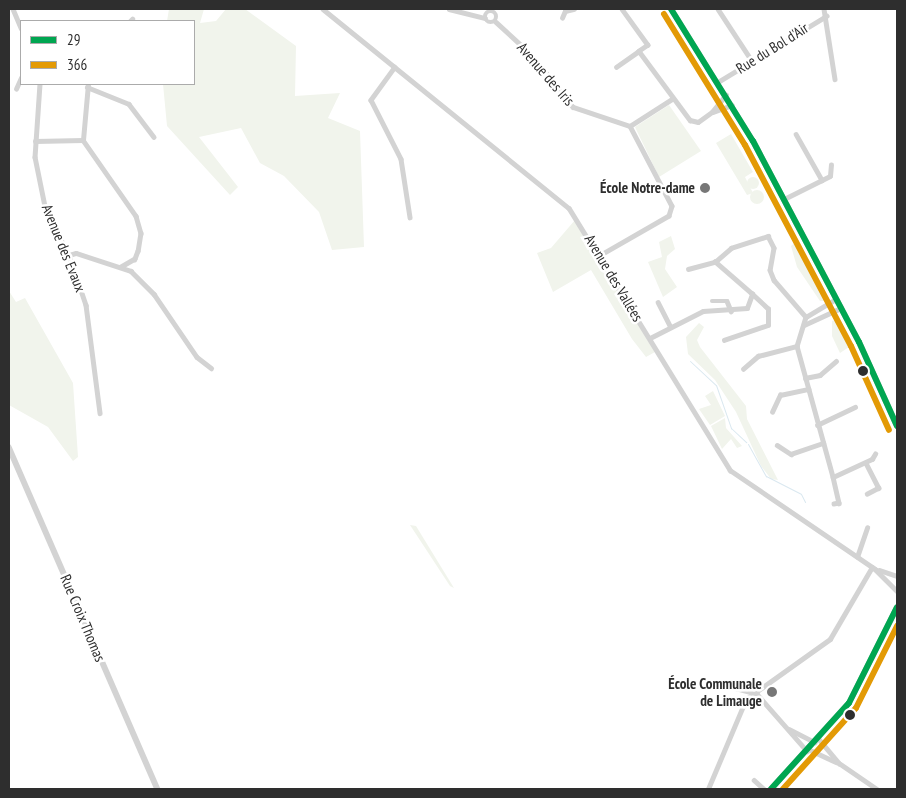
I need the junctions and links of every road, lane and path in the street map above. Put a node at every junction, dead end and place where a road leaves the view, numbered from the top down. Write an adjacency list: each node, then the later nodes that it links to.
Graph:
1 (13, 9): 14 (street)
2 (323, 9): 17 (street, Avenue des Vallées)
3 (449, 9): 11 (street)
4 (574, 9): 12 (street)
5 (622, 9): 15 (street)
6 (671, 9): 21 (main road)
7 (718, 9): 16 (street)
8 (824, 9): 10 (street)
9 (494, 10): 11 (street); 13 (street)
10 (826, 16): 16 (street, Rue du Bol d'Air); 19 (street)
11 (485, 18): 13 (street)
12 (562, 18)
13 (496, 22): 29 (street, Avenue des Iris)
14 (20, 26)
15 (639, 51): 18 (street); 26 (street)
16 (752, 61): 21 (street, Rue du Bol d'Air)
17 (395, 67): 37 (street); 39 (street, Avenue des Vallées)
18 (616, 67)
19 (835, 79)
20 (20, 80): 24 (street)
21 (718, 82): 25 (main road)
22 (40, 85): 33 (street, Avenue des Evaux)
23 (88, 85): 31 (street); 32 (street)
24 (16, 89)
25 (726, 95): 27 (main road); 28 (street)
26 (672, 98): 28 (street); 29 (street)
27 (732, 105): 28 (street); 36 (main road)
28 (712, 112)
29 (630, 126): 39 (street)
30 (796, 134): 35 (street)
31 (154, 137)
32 (83, 140): 33 (street); 41 (street)
33 (35, 141): 38 (street, Avenue des Evaux)
34 (832, 166): 35 (street)
35 (822, 180): 36 (street)
36 (784, 199): 44 (main road)
37 (410, 217)
38 (68, 255): 41 (street); 62 (street, Avenue des Evaux)
39 (601, 256): 52 (street, Avenue des Vallées)
40 (715, 262): 42 (street); 43 (street); 49 (street)
41 (121, 267): 56 (street)
42 (688, 269)
43 (752, 294): 48 (street); 53 (street)
44 (836, 299): 47 (main road); 49 (street)
45 (712, 301): 48 (street)
46 (658, 302): 51 (street)
47 (841, 308): 50 (street); 64 (main road)
48 (731, 311): 51 (street)
49 (806, 317): 50 (street)
50 (804, 325): 54 (street)
51 (670, 326): 52 (street)
52 (650, 338): 76 (street, Avenue des Vallées)
53 (724, 340)
54 (797, 346): 57 (street); 58 (street)
55 (836, 360): 58 (street)
56 (211, 368)
57 (743, 369)
58 (805, 378): 59 (street)
59 (808, 389): 61 (street); 63 (street)
60 (855, 407): 63 (street)
61 (772, 412)
62 (100, 413)
63 (818, 426): 65 (street)
64 (897, 426)
65 (823, 443): 68 (street); 72 (street)
66 (776, 445): 68 (street)
67 (9, 447): 88 (street, Rue Croix Thomas)
68 (791, 454): 70 (street)
69 (876, 454): 71 (street)
70 (794, 459)
71 (866, 463): 72 (street); 73 (street)
72 (833, 477): 74 (street)
73 (867, 494)
74 (834, 504)
75 (867, 528): 76 (street)
76 (857, 557): 77 (street, Avenue des Vallées)
77 (874, 568): 78 (street, Avenue des Vallées); 79 (street, Avenue des Vallées); 82 (street)
78 (897, 576)
79 (897, 591)
80 (897, 608): 84 (main road)
81 (728, 686): 82 (street)
82 (752, 693): 83 (street); 89 (street)
83 (787, 727): 84 (street); 85 (street)
84 (817, 740): 85 (main road); 86 (street)
85 (808, 750): 86 (street); 91 (main road)
86 (839, 763): 92 (street)
87 (754, 780): 90 (street)
88 (158, 789)
89 (708, 789)
90 (764, 789)
91 (770, 789)
92 (877, 789)

